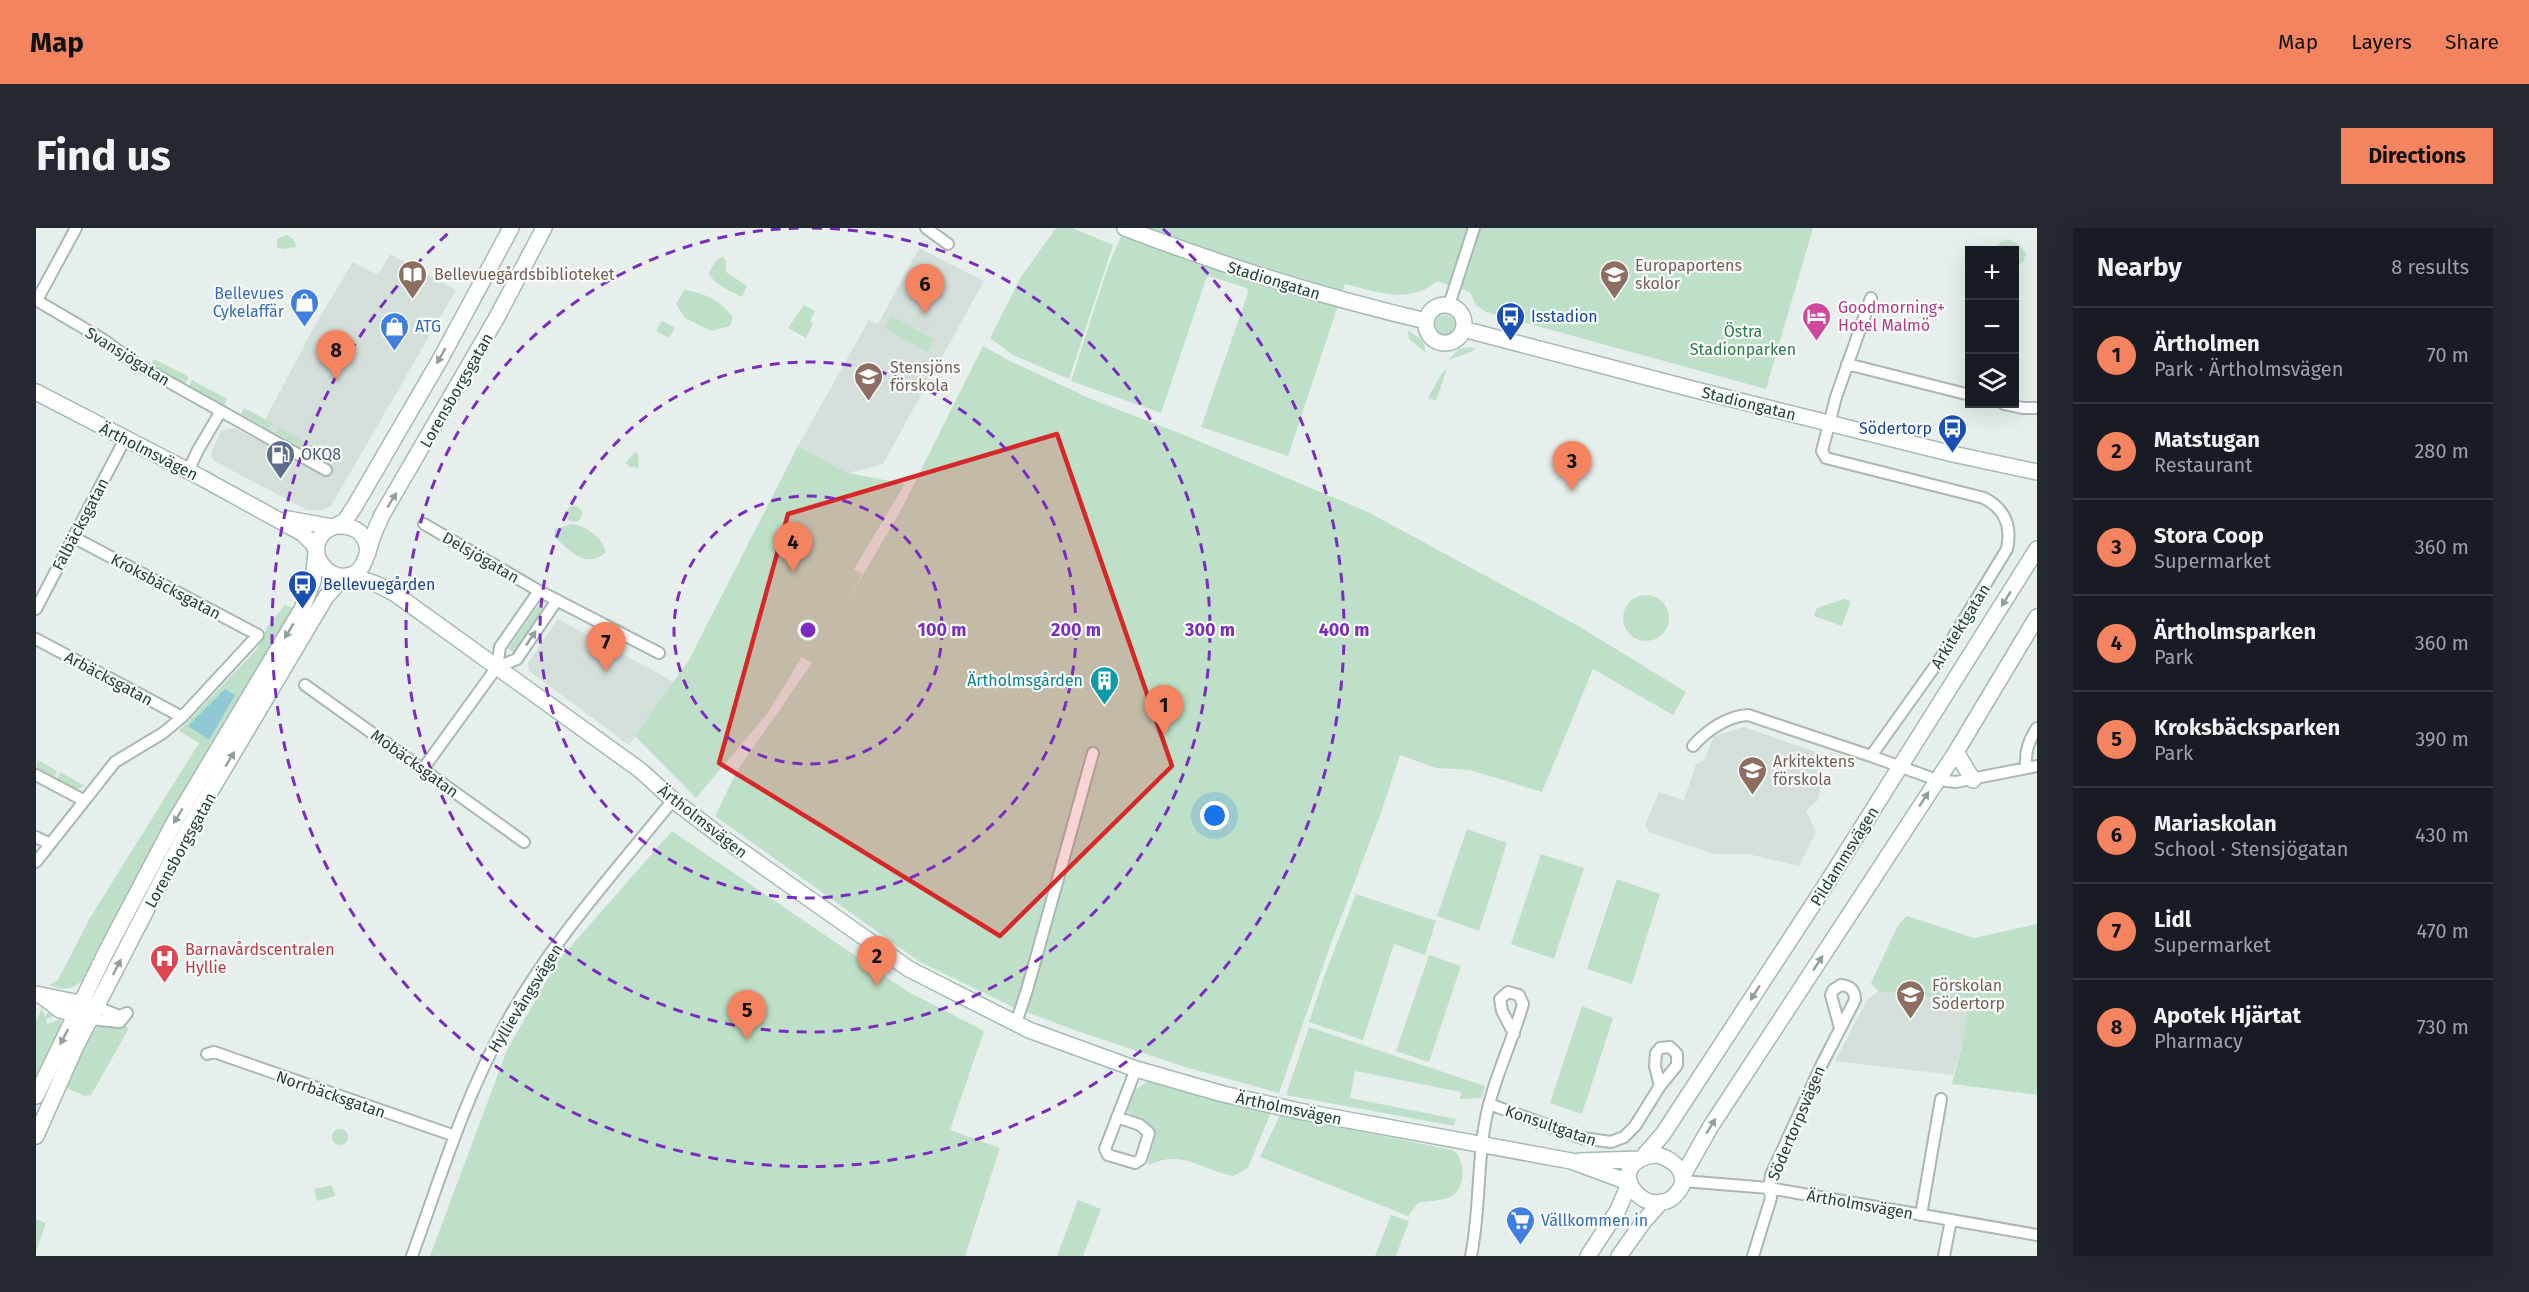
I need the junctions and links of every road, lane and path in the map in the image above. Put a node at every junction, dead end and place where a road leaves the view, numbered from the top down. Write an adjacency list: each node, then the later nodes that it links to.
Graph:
1 (76, 228): 10 (street)
2 (511, 228): 26 (main road, Lorensborgsgatan, one-way to 26)
3 (544, 228): 30 (main road, Lorensborgsgatan, one-way to 3)
4 (926, 228): 7 (street)
5 (1125, 228): 11 (main road, Stadiongatan)
6 (1474, 228): 8 (street)
7 (948, 244)
8 (1451, 298): 11 (main road); 12 (main road)
9 (1871, 298): 13 (street)
10 (36, 300): 18 (street, Svansjögatan)
11 (1426, 321): 12 (main road)
12 (1463, 329): 19 (main road, Stadiongatan)
13 (1847, 364): 15 (street); 19 (street)
14 (36, 392): 20 (main road, Ärtholmsvägen)
15 (1965, 394)
16 (2019, 407): 17 (street)
17 (2037, 408)
18 (221, 411): 21 (street, Svansjögatan); 22 (street)
19 (1829, 423): 23 (main road, Stadiongatan); 46 (street, Arkitektgatan)
20 (125, 439): 22 (main road, Ärtholmsvägen); 27 (street, Falbäcksgatan)
21 (326, 470)
22 (188, 471): 24 (main road, Ärtholmsvägen)
23 (2037, 472)
24 (261, 511): 26 (main road, Ärtholmsvägen); 29 (main road, Ärtholmsvägen)
25 (423, 524): 32 (street, Delsjögatan)
26 (335, 526): 29 (main road, Lorensborgsgatan); 30 (main road)
27 (74, 537): 35 (street, Falbäcksgatan); 41 (street, Kroksbäcksgatan)
28 (2037, 549): 47 (main road, Pildammsvägen, one-way to 47)
29 (317, 555): 31 (main road); 60 (main road, Lorensborgsgatan, one-way to 60)
30 (368, 555): 31 (main road, Lorensborgsgatan); 33 (main road, Ärtholmsvägen)
31 (347, 576): 33 (main road, Ärtholmsvägen); 60 (main road, Lorensborgsgatan, one-way to 31)
32 (539, 591): 34 (street, Delsjögatan); 39 (street, Delsjögatan)
33 (403, 600): 39 (main road, Ärtholmsvägen)
34 (557, 600): 38 (street, Delsjögatan); 39 (street, one-way to 34)
35 (36, 609)
36 (2037, 617): 44 (main road)
37 (36, 639): 41 (street, Arbäcksgatan)
38 (660, 653)
39 (497, 667): 49 (street); 54 (main road, Ärtholmsvägen)
40 (304, 686): 49 (street, Mobäcksgatan)
41 (182, 717): 53 (street)
42 (2037, 729): 48 (street)
43 (1693, 746): 46 (street)
44 (1956, 752): 51 (main road); 52 (main road)
45 (1093, 753): 61 (street)
46 (1871, 756): 47 (street)
47 (1899, 766): 51 (street); 74 (main road, Pildammsvägen, one-way to 74)
48 (2032, 767): 52 (street)
49 (423, 769): 56 (street, Mobäcksgatan)
50 (36, 776): 53 (street)
51 (1937, 780): 52 (street); 77 (main road, one-way to 51)
52 (1973, 780)
53 (83, 800): 57 (street)
54 (673, 800): 61 (main road, Ärtholmsvägen); 72 (street, Hyllievångsvägen)
55 (36, 837): 57 (street)
56 (524, 843)
57 (50, 844): 58 (street)
58 (36, 862)
59 (39, 995): 60 (main road)
60 (86, 1011): 67 (main road, Lorensborgsgatan, one-way to 67); 71 (main road, Lorensborgsgatan)
61 (1016, 1023): 65 (main road, Ärtholmsvägen)
62 (1840, 1028): 79 (street, Södertorpsvägen)
63 (1514, 1034): 69 (street, Konsultgatan)
64 (207, 1054): 72 (street, Norrbäcksgatan)
65 (1136, 1068): 70 (street); 73 (main road, Ärtholmsvägen)
66 (1660, 1086): 69 (street, Konsultgatan)
67 (36, 1096)
68 (1941, 1099): 82 (street)
69 (1489, 1104): 73 (street)
70 (1117, 1117): 70 (street)
71 (36, 1136)
72 (455, 1136): 85 (street, Hyllievångsvägen)
73 (1483, 1145): 75 (main road, Ärtholmsvägen); 86 (street)
74 (1641, 1158): 75 (main road, Ärtholmsvägen); 77 (main road, Ärtholmsvägen); 78 (main road)
75 (1571, 1161): 76 (main road, Ärtholmsvägen)
76 (1597, 1171): 78 (main road, Ärtholmsvägen); 81 (main road)
77 (1682, 1179): 79 (street, Ärtholmsvägen); 80 (main road)
78 (1629, 1183): 80 (main road, Ärtholmsvägen); 81 (main road)
79 (1769, 1188): 82 (street, Ärtholmsvägen); 89 (street, Södertorpsvägen)
80 (1661, 1202): 88 (main road)
81 (1618, 1210): 87 (main road)
82 (1921, 1215): 83 (street, Ärtholmsvägen)
83 (1951, 1220): 84 (street, Ärtholmsvägen); 90 (street)
84 (2037, 1235)
85 (412, 1256)
86 (1471, 1256)
87 (1588, 1256)
88 (1619, 1256)
89 (1753, 1256)
90 (1944, 1256)

